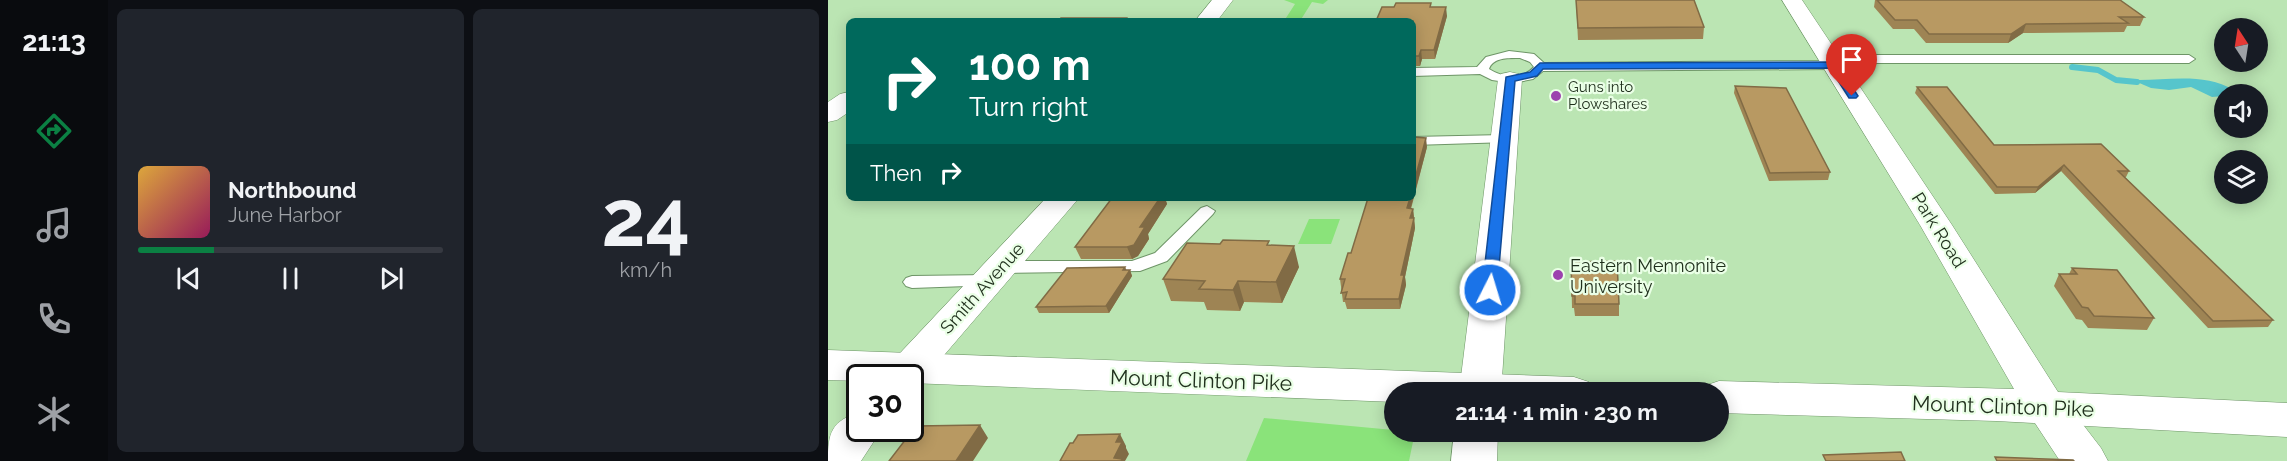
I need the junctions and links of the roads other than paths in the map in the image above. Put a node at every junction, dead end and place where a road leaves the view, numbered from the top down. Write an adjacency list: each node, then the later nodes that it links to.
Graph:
1 (1223, 0): 3 (street)
2 (1792, 0): 5 (street, Park Road)
3 (1208, 18)
4 (2189, 59): 5 (lane)
5 (1831, 62): 6 (lane); 24 (street, Park Road)
6 (1540, 66): 8 (lane); 8 (lane)
7 (1416, 72): 8 (lane)
8 (1496, 75): 11 (street)
9 (846, 102): 10 (street)
10 (828, 114)
11 (1504, 139): 12 (lane); 21 (street)
12 (1416, 141)
13 (1060, 201): 15 (street, Smith Avenue)
14 (1207, 211): 15 (lane)
15 (996, 274): 16 (lane); 17 (street, Smith Avenue)
16 (912, 282)
17 (914, 364)
18 (828, 365): 19 (street, Mount Clinton Pike)
19 (846, 367)
20 (924, 375): 23 (street, Mount Clinton Pike)
21 (1481, 382)
22 (1729, 397): 24 (street, Mount Clinton Pike)
23 (1384, 400)
24 (2046, 408): 25 (street, Mount Clinton Pike); 30 (street, Park Road)
25 (2287, 420)
26 (850, 442): 28 (street)
27 (1476, 442): 29 (street)
28 (835, 461)
29 (1474, 461)
30 (2085, 461)

